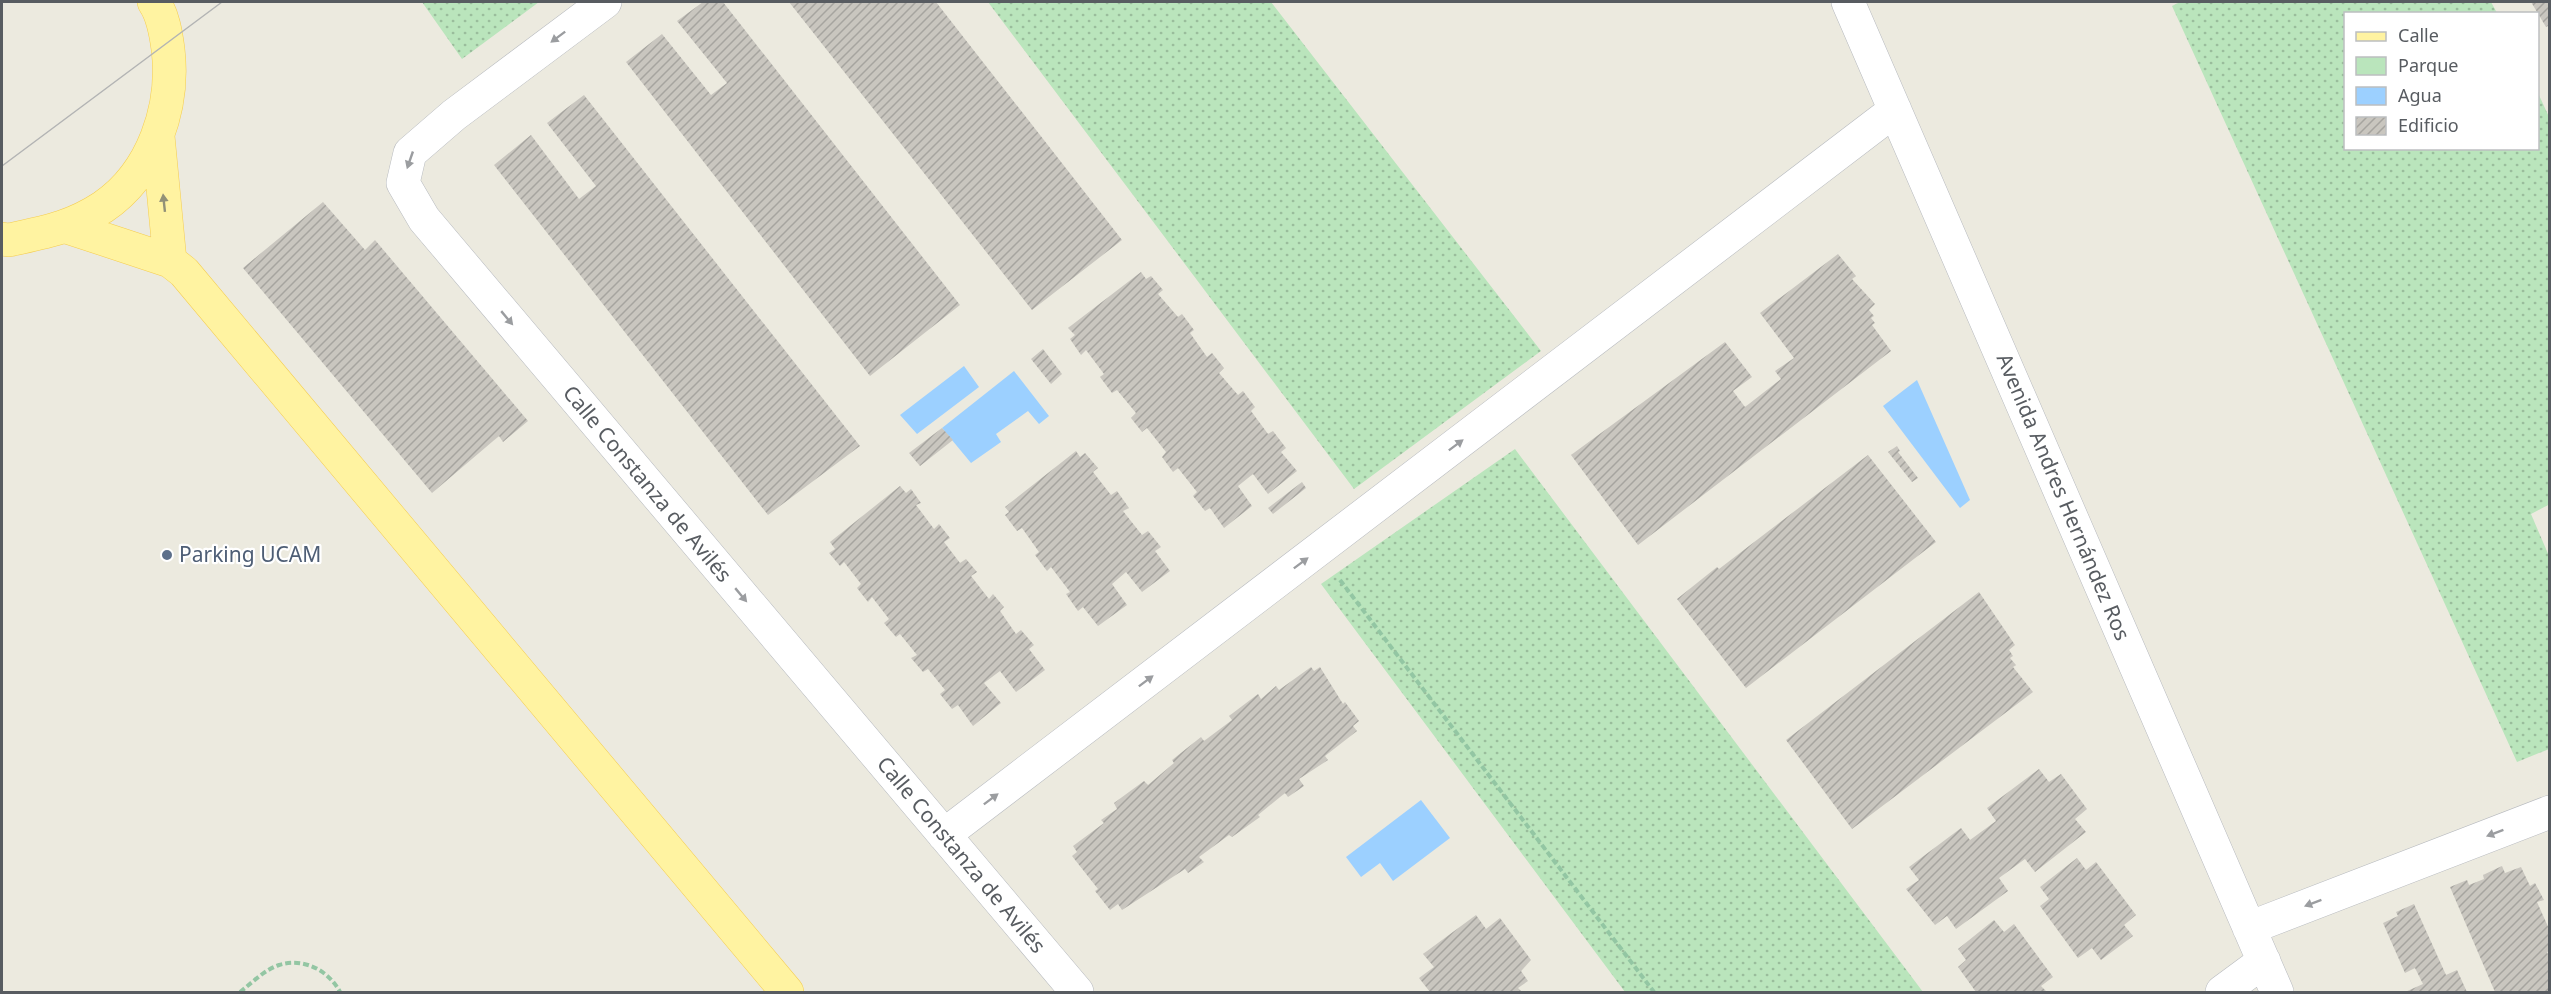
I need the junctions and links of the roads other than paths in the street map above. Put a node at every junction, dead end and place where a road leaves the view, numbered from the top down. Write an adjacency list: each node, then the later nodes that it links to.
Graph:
1 (605, 2): 10 (street, Calle Constanza de Avilés, one-way to 10)
2 (1848, 2): 4 (street, Avenida Andres Hernández Ros)
3 (158, 3): 5 (main road)
4 (1895, 110): 10 (street, one-way to 4); 11 (street, Avenida Andres Hernández Ros)
5 (158, 136): 6 (main road); 8 (main road, one-way to 5)
6 (66, 227): 7 (main road); 8 (main road)
7 (2, 239)
8 (170, 261): 13 (main road)
9 (2550, 812): 11 (street, one-way to 11)
10 (944, 835): 14 (street, Calle Constanza de Avilés)
11 (2249, 928): 12 (street, Avenida Andres Hernández Ros)
12 (2264, 961): 15 (street); 16 (street, Avenida Andres Hernández Ros)
13 (787, 993)
14 (1077, 993)
15 (2222, 993)
16 (2277, 993)

